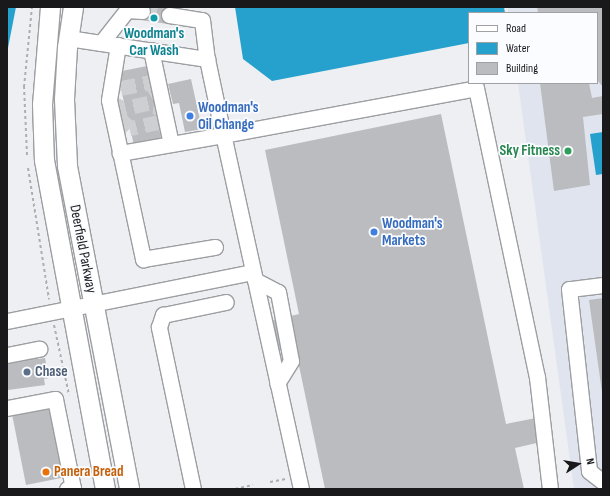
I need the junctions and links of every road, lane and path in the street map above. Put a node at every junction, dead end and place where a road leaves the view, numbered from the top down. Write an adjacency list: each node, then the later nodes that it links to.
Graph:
1 (50, 7): 18 (main road, Deerfield Parkway)
2 (72, 7): 5 (main road, Deerfield Parkway)
3 (142, 11): 6 (lane)
4 (169, 15): 9 (lane)
5 (68, 38): 6 (lane); 17 (main road, Deerfield Parkway)
6 (101, 43): 7 (lane)
7 (118, 45): 8 (lane); 12 (lane)
8 (151, 50): 9 (lane); 11 (lane)
9 (207, 59): 10 (lane)
10 (223, 135): 11 (lane); 14 (lane); 33 (lane)
11 (171, 144): 12 (lane)
12 (120, 153): 13 (lane)
13 (215, 247)
14 (254, 276): 17 (lane); 22 (lane); 22 (lane)
15 (603, 285): 25 (lane)
16 (226, 302): 31 (lane)
17 (94, 304): 18 (lane); 30 (main road, Deerfield Parkway)
18 (72, 309): 19 (lane); 29 (main road, Deerfield Parkway)
19 (7, 322)
20 (39, 349): 21 (lane)
21 (7, 355)
22 (277, 383): 27 (lane)
23 (7, 408): 28 (lane)
24 (270, 482): 27 (path)
25 (603, 482)
26 (253, 485): 32 (path)
27 (297, 486)
28 (67, 489)
29 (105, 489)
30 (129, 489)
31 (194, 489)
32 (235, 489)
33 (550, 489)

